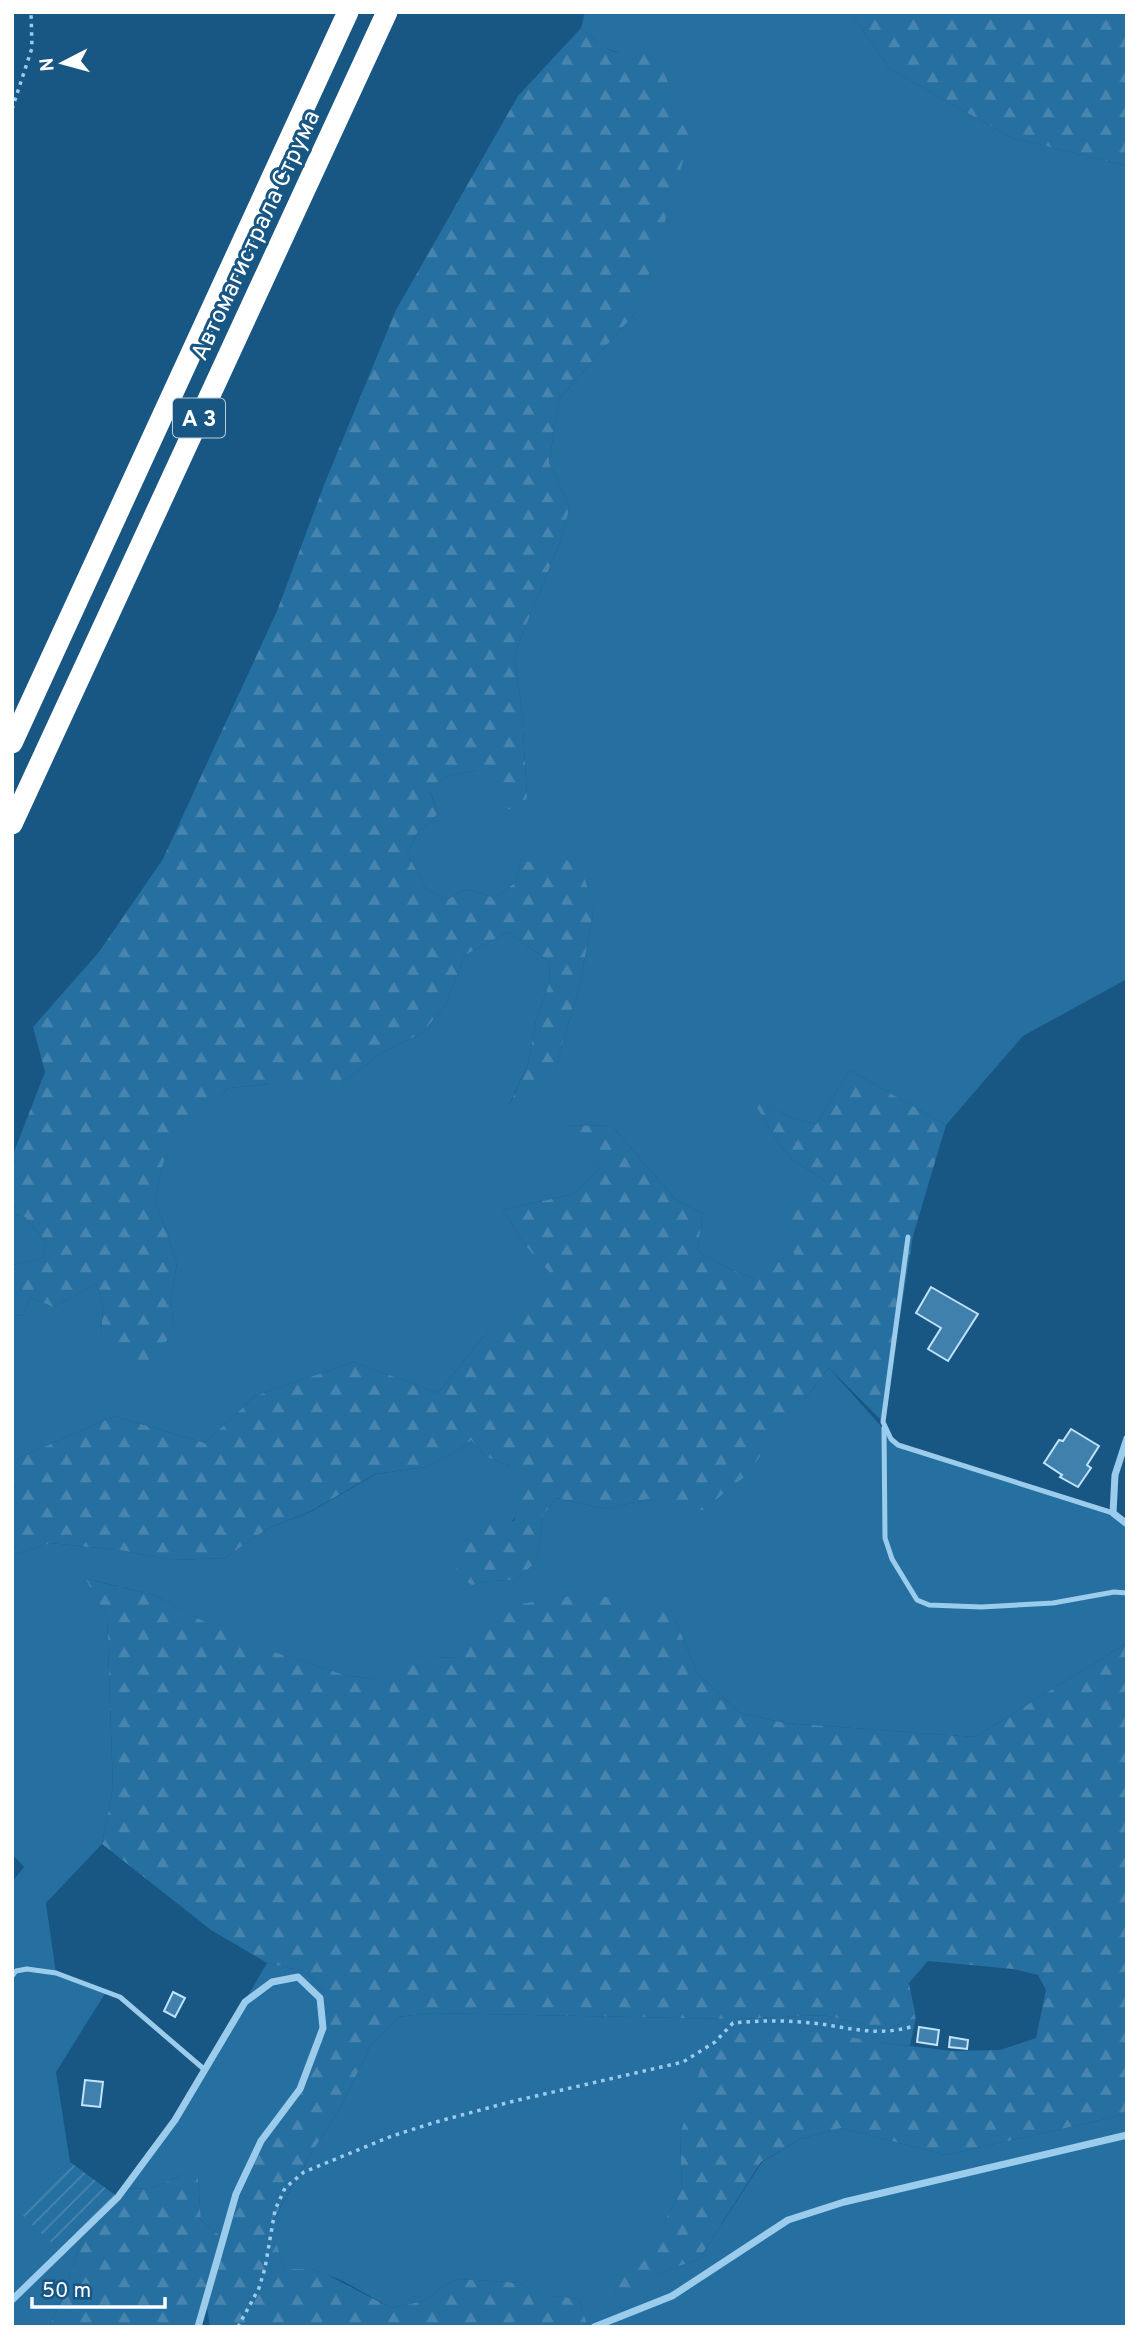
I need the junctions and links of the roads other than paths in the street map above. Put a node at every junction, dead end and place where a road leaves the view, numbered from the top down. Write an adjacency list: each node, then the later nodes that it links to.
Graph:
1 (348, 12): 3 (highway, Автомагистрала Струма / A 3)
2 (387, 12): 4 (highway, Автомагистрала Струма / A 3)
3 (12, 743)
4 (12, 824)
5 (908, 1237): 6 (lane)
6 (884, 1422): 8 (lane); 10 (lane)
7 (1127, 1438): 8 (street)
8 (1113, 1513): 9 (street)
9 (1127, 1524)
10 (1127, 1592)
11 (12, 1976): 12 (lane)
12 (205, 2070): 14 (street); 15 (street)
13 (1127, 2134): 16 (street)
14 (12, 2300)
15 (198, 2327)
16 (594, 2327)

